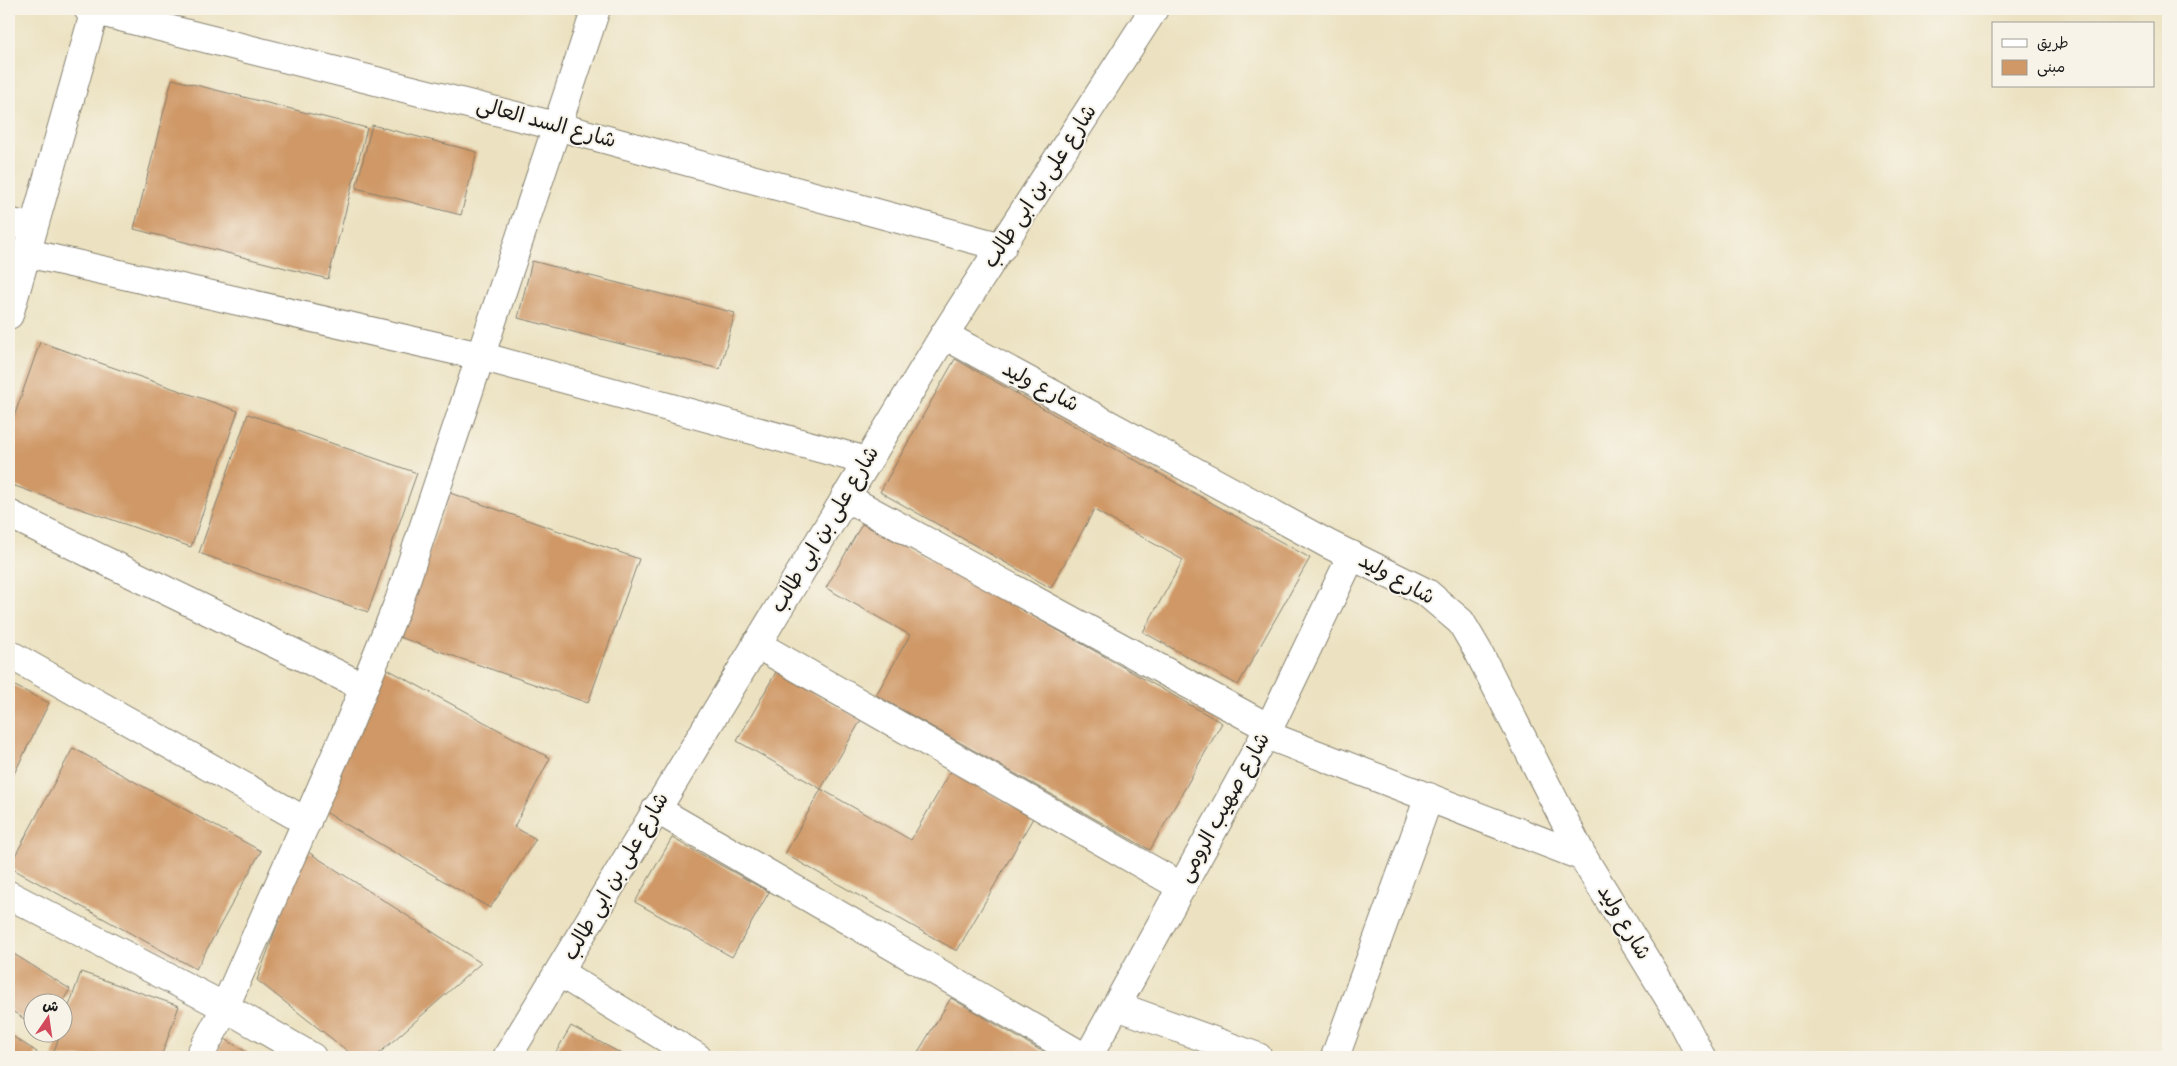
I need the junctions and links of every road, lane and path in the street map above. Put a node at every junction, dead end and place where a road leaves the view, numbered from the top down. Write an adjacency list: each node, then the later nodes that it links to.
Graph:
1 (596, 9): 4 (street)
2 (1154, 9): 6 (street, شارع على بن ابى طالب)
3 (92, 10): 4 (street, شارع السد العالى); 5 (street)
4 (556, 126): 6 (street, شارع السد العالى); 9 (street)
5 (23, 234): 7 (street); 9 (street)
6 (1002, 247): 8 (street, شارع على بن ابى طالب)
7 (9, 315)
8 (944, 335): 10 (street, شارع على بن ابى طالب); 13 (street, شارع وليد)
9 (480, 356): 10 (street); 16 (street)
10 (867, 461): 11 (street, شارع على بن ابى طالب)
11 (845, 497): 14 (street, شارع على بن ابى طالب); 17 (street)
12 (9, 514): 16 (street)
13 (1352, 555): 17 (street, شارع صهيب الرومى); 21 (street, شارع وليد)
14 (756, 644): 19 (street, شارع على بن ابى طالب); 22 (street)
15 (9, 654): 20 (street)
16 (364, 687): 20 (street)
17 (1267, 731): 18 (street); 22 (street, شارع صهيب الرومى)
18 (1428, 797): 21 (street); 34 (street)
19 (656, 809): 24 (street, شارع على بن ابى طالب); 31 (street)
20 (307, 822): 26 (street)
21 (1583, 857): 35 (street, شارع وليد)
22 (1182, 887): 25 (street, شارع صهيب الرومى)
23 (9, 895): 26 (street)
24 (560, 973): 29 (street, شارع على بن ابى طالب); 30 (street)
25 (1117, 1006): 32 (street, شارع صهيب الرومى); 33 (street)
26 (225, 1007): 27 (street); 28 (street)
27 (200, 1057)
28 (312, 1057)
29 (507, 1057)
30 (697, 1057)
31 (1084, 1057)
32 (1088, 1057)
33 (1258, 1057)
34 (1335, 1057)
35 (1701, 1057)

